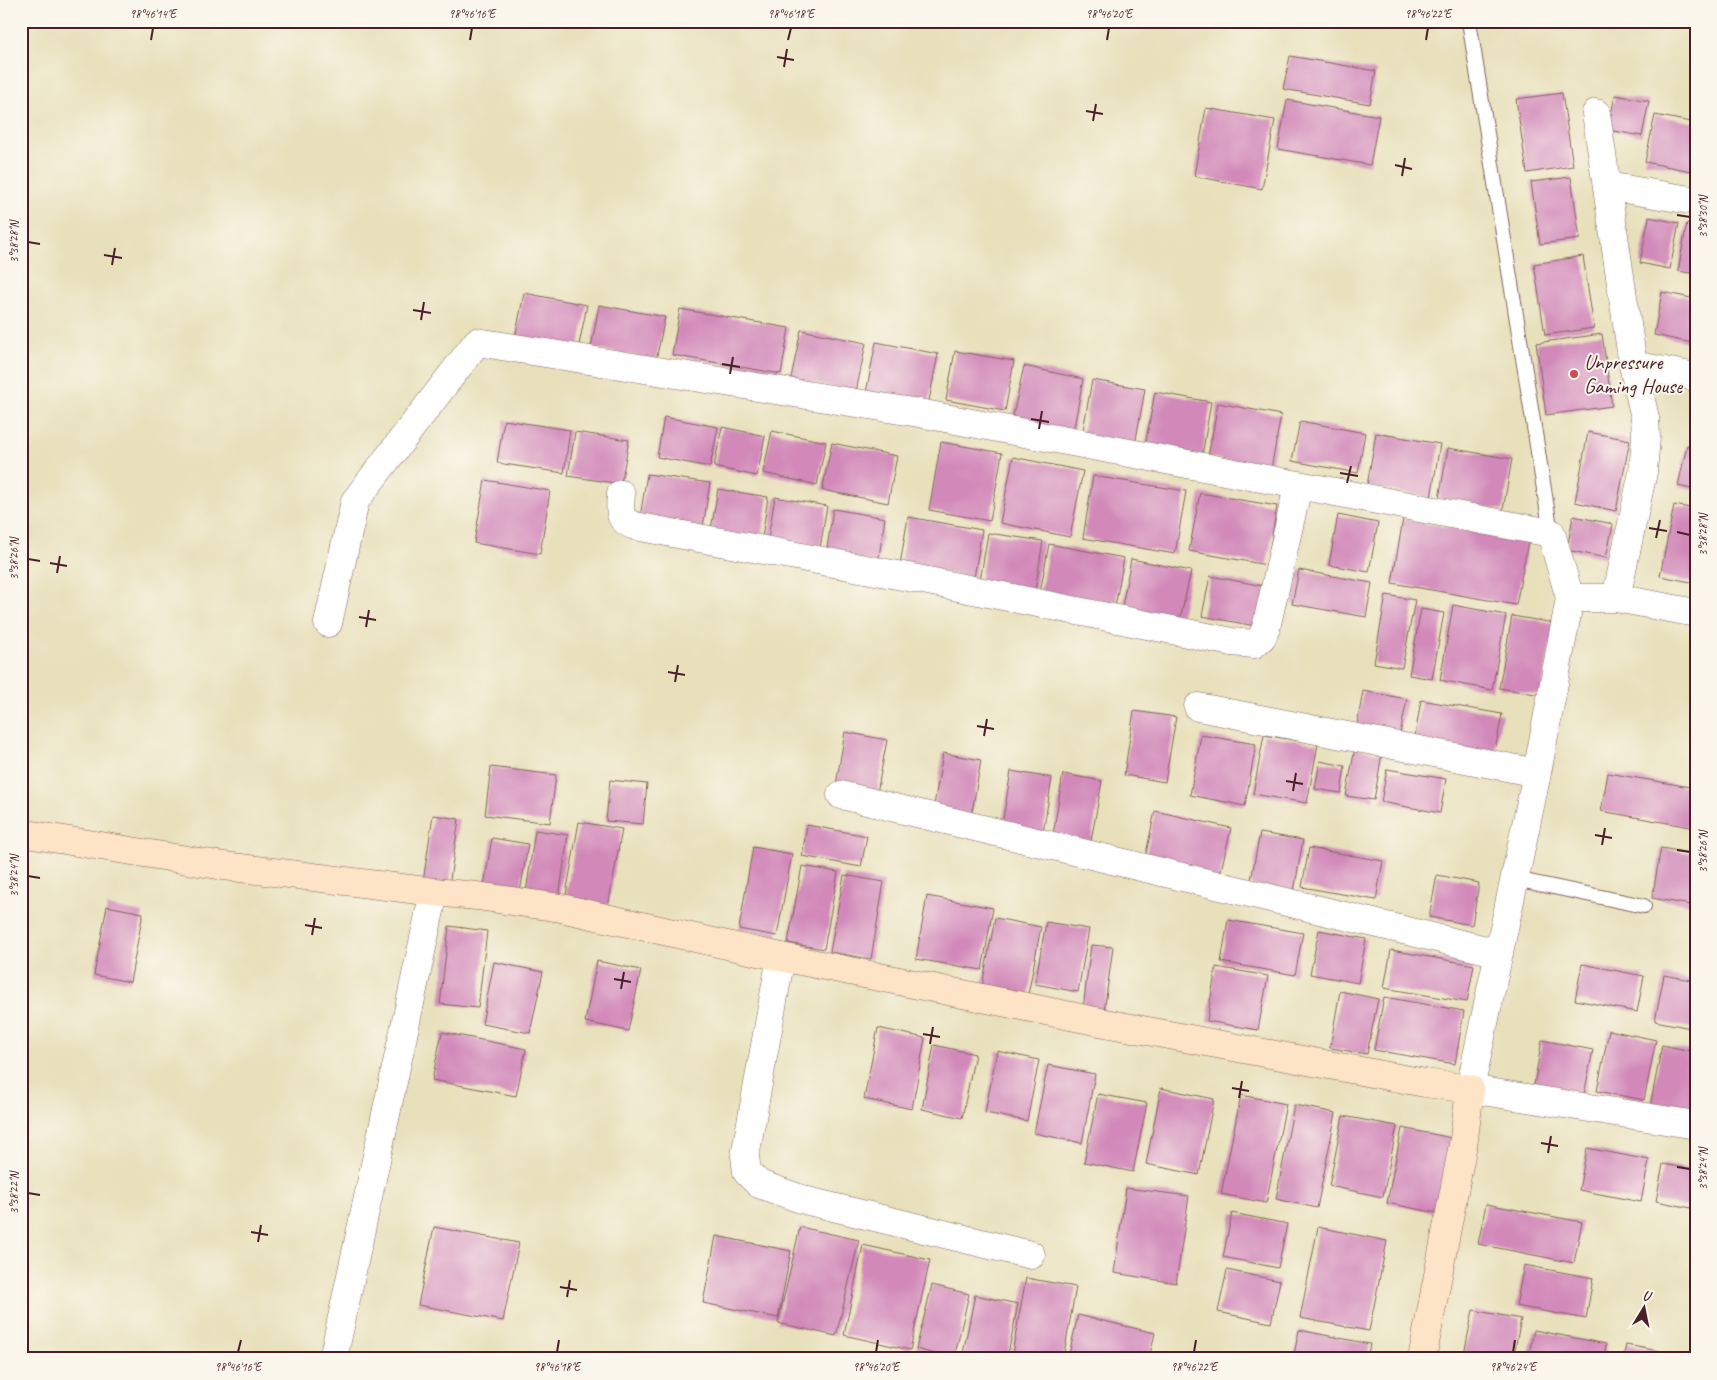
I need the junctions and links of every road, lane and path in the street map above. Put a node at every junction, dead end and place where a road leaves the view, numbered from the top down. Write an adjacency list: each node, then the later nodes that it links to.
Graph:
1 (1469, 21): 9 (lane)
2 (1596, 113): 3 (street)
3 (1606, 186): 4 (street); 5 (street)
4 (1696, 201)
5 (1633, 365): 6 (street); 11 (street)
6 (1696, 377)
7 (1298, 486): 8 (street); 9 (street); 13 (street)
8 (622, 494)
9 (1551, 533): 10 (street)
10 (1570, 598): 11 (street); 15 (street)
11 (1616, 598): 12 (street)
12 (1696, 613)
13 (328, 623)
14 (1198, 707): 15 (street)
15 (1537, 773): 18 (street)
16 (841, 795): 21 (street)
17 (21, 833): 19 (street)
18 (1515, 880): 20 (lane); 21 (street)
19 (434, 892): 22 (street); 26 (street)
20 (1644, 906)
21 (1499, 953): 23 (street)
22 (781, 957): 23 (street); 25 (street)
23 (1470, 1089): 24 (street); 27 (street)
24 (1696, 1125)
25 (1031, 1255)
26 (333, 1359)
27 (1422, 1359)

